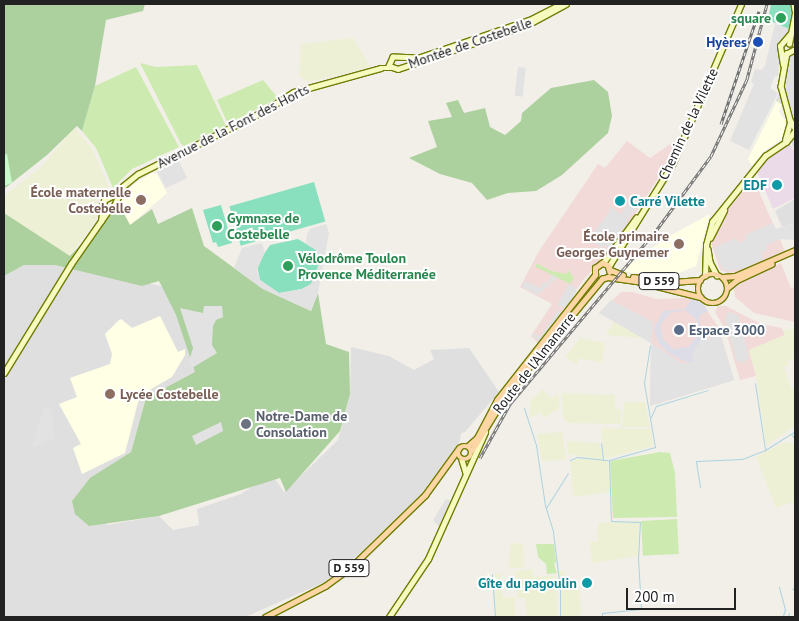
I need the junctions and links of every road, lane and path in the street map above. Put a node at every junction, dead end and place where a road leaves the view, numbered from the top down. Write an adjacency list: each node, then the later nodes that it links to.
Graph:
1 (562, 4): 8 (main road, Montée de Costebelle)
2 (566, 4): 10 (main road, Montée de Costebelle)
3 (741, 4): 20 (main road, Chemin de la Vilette)
4 (794, 4): 5 (main road)
5 (795, 11): 6 (main road)
6 (791, 45): 7 (main road); 7 (main road)
7 (786, 53): 13 (main road)
8 (399, 58): 9 (main road, Montée de Costebelle); 10 (main road)
9 (389, 61): 11 (main road, Avenue de la Font des Horts); 12 (main road)
10 (400, 67): 12 (main road, Montée de Costebelle)
11 (381, 68): 12 (main road, Avenue de la Font des Horts); 14 (main road, Avenue de la Font des Horts)
12 (391, 68)
13 (793, 130): 15 (main road)
14 (121, 191): 16 (main road, Avenue de la Font des Horts); 17 (main road, Avenue de la Font des Horts)
15 (732, 196): 26 (main road); 27 (main road)
16 (111, 198): 17 (main road); 18 (main road)
17 (116, 203): 19 (main road)
18 (102, 206): 19 (main road); 21 (main road)
19 (108, 211): 21 (main road)
20 (640, 213): 23 (main road, Chemin de la Vilette); 24 (main road, Chemin de la Vilette)
21 (100, 222): 33 (main road)
22 (795, 252): 27 (main road); 31 (main road)
23 (603, 263): 24 (main road); 25 (main road)
24 (610, 268): 28 (main road); 30 (main road, D 559)
25 (595, 275): 29 (main road); 36 (main road, Route de l'Almanarre)
26 (705, 276): 27 (main road); 30 (main road)
27 (719, 276): 31 (main road)
28 (608, 277): 29 (main road); 32 (main road, D 559)
29 (602, 279): 34 (main road, Route de l'Almanarre)
30 (700, 280): 32 (main road)
31 (727, 288): 32 (main road)
32 (700, 297)
33 (4, 373)
34 (486, 428): 36 (main road, Route de l'Almanarre); 40 (main road)
35 (459, 448): 36 (main road); 38 (main road); 39 (main road, D 559)
36 (470, 448): 37 (main road)
37 (469, 458): 38 (main road); 40 (main road)
38 (461, 459): 39 (main road, D 559); 41 (main road)
39 (445, 466): 42 (main road, D 559)
40 (468, 470): 41 (main road)
41 (466, 476): 43 (main road)
42 (265, 617)
43 (389, 617)

